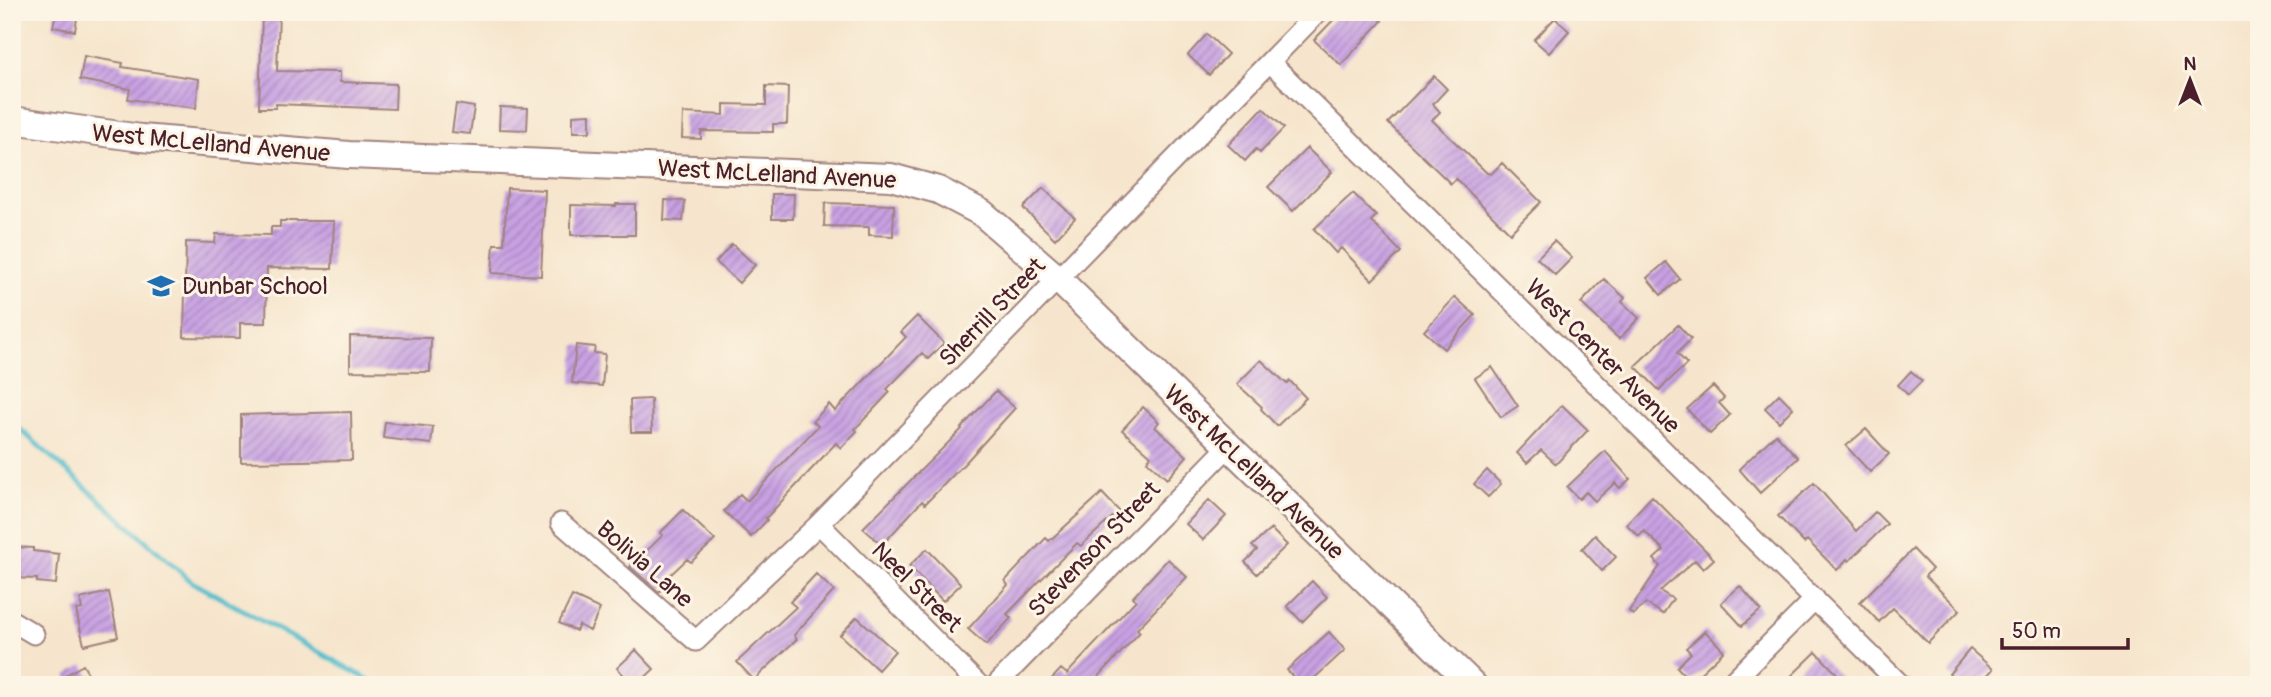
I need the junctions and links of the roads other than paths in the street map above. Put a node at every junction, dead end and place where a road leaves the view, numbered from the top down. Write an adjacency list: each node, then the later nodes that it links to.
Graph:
1 (1318, 12): 2 (street, Sherrill Street)
2 (1270, 62): 4 (street, Sherrill Street); 8 (street, West Center Avenue)
3 (12, 121): 4 (street, West McLelland Avenue)
4 (1058, 279): 5 (street, West McLelland Avenue); 7 (street, Sherrill Street)
5 (1228, 447): 13 (street, Stevenson Street); 14 (street, West McLelland Avenue)
6 (561, 523): 11 (street, Bolivia Lane)
7 (819, 524): 11 (street, Sherrill Street); 12 (street, Neel Street)
8 (1815, 599): 15 (street); 16 (street, West Center Avenue)
9 (12, 621): 10 (street)
10 (34, 634)
11 (696, 640)
12 (979, 685)
13 (996, 685)
14 (1473, 685)
15 (1729, 685)
16 (1901, 685)

